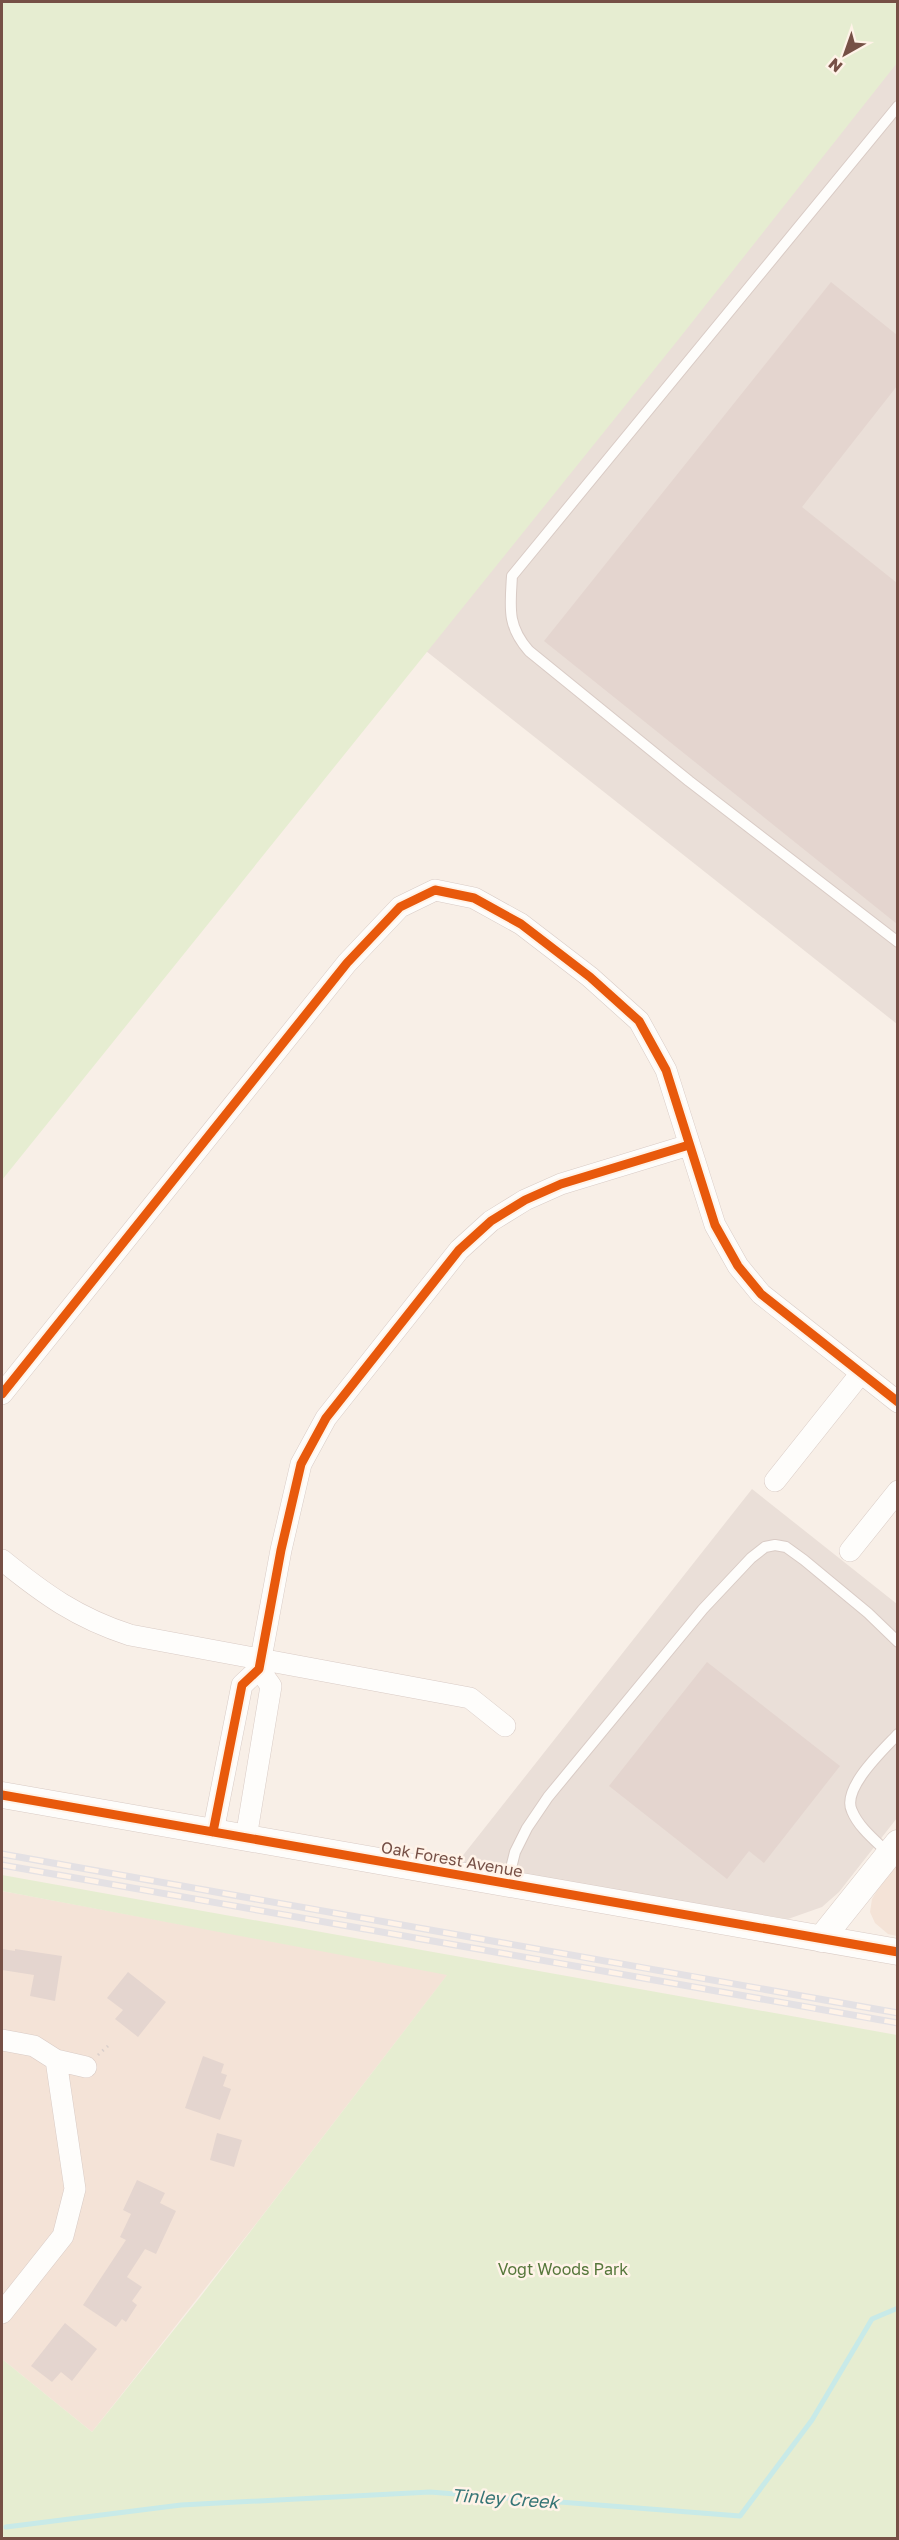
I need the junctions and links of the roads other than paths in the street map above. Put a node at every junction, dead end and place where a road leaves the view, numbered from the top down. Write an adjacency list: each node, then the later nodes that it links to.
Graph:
1 (897, 106): 2 (lane)
2 (897, 942)
3 (689, 1145): 4 (street); 5 (street); 12 (street)
4 (861, 1373): 6 (street); 7 (street)
5 (2, 1394)
6 (897, 1402)
7 (775, 1481)
8 (897, 1491): 9 (street)
9 (850, 1551)
10 (2, 1560): 12 (street)
11 (897, 1642): 19 (lane)
12 (259, 1664): 13 (street); 16 (street); 17 (street)
13 (505, 1726)
14 (897, 1734): 18 (lane)
15 (2, 1795): 16 (street, Oak Forest Avenue)
16 (213, 1832): 17 (street, Oak Forest Avenue)
17 (246, 1838): 19 (street, Oak Forest Avenue)
18 (893, 1848): 20 (street)
19 (507, 1884): 20 (street, Oak Forest Avenue)
20 (821, 1939): 21 (street, Oak Forest Avenue)
21 (897, 1952)
22 (2, 2040): 23 (street)
23 (56, 2060): 24 (street); 25 (street)
24 (86, 2067)
25 (2, 2313)

